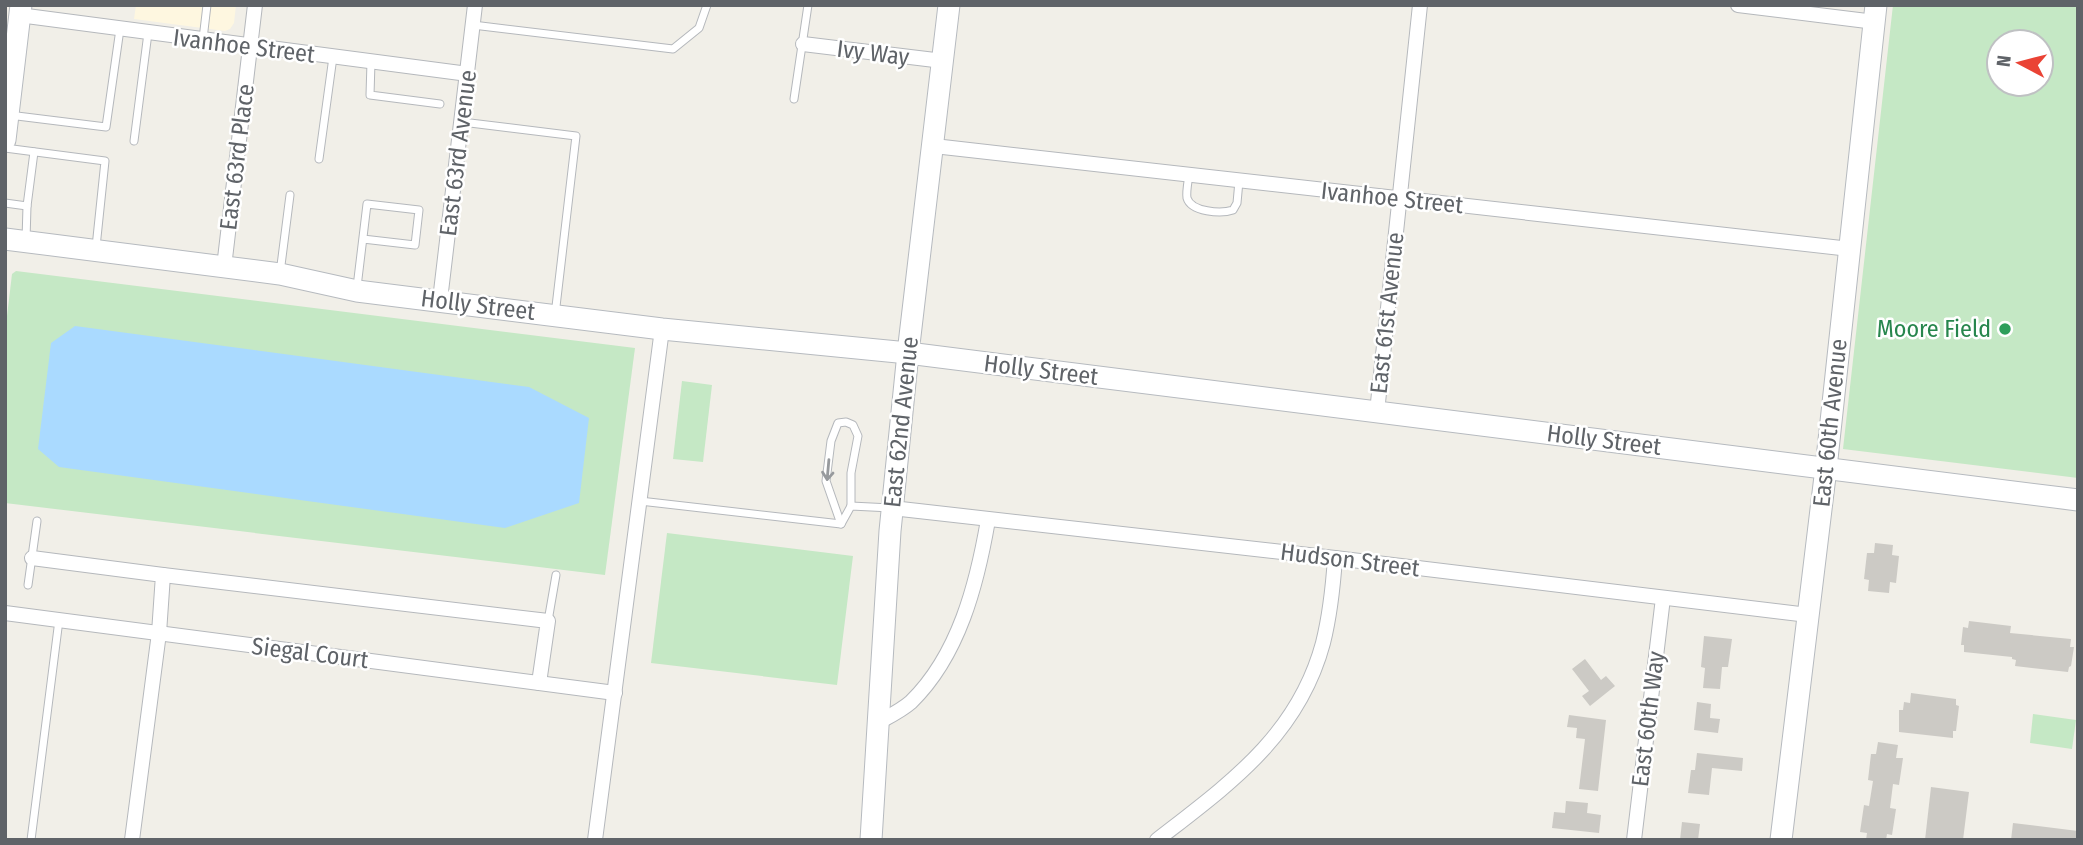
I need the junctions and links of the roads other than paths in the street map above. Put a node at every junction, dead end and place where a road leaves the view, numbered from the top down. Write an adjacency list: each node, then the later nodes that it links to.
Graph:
1 (207, 5): 14 (lane)
2 (255, 5): 16 (street, East 63rd Place)
3 (475, 5): 11 (street, East 63rd Avenue)
4 (707, 5): 11 (lane)
5 (808, 5): 15 (lane)
6 (949, 5): 18 (street, East 62nd Avenue)
7 (1420, 5): 34 (street, East 61st Avenue)
8 (1738, 5): 10 (street)
9 (20, 10): 12 (street, Ivanhoe Street); 23 (street)
10 (1875, 13): 39 (street, East 60th Avenue)
11 (473, 25): 20 (street, East 63rd Avenue)
12 (120, 29): 13 (street, Ivanhoe Street); 23 (lane)
13 (148, 33): 14 (street, Ivanhoe Street); 26 (lane)
14 (203, 40): 16 (street, Ivanhoe Street)
15 (803, 44): 18 (street, Ivy Way); 21 (lane)
16 (250, 47): 17 (street, Ivanhoe Street); 41 (street, East 63rd Place)
17 (333, 57): 19 (street, Ivanhoe Street); 30 (lane)
18 (943, 61): 27 (street, East 62nd Avenue)
19 (371, 62): 20 (street, Ivanhoe Street); 22 (lane)
20 (468, 74): 24 (street, East 63rd Avenue)
21 (794, 99)
22 (440, 104)
23 (8, 106): 25 (street)
24 (462, 122): 44 (street, East 63rd Avenue); 45 (lane)
25 (5, 141)
26 (134, 141)
27 (934, 146): 31 (street, Ivanhoe Street); 47 (street, East 62nd Avenue)
28 (5, 148): 29 (lane)
29 (34, 152): 36 (lane); 40 (lane)
30 (319, 159)
31 (1189, 175): 32 (street, Ivanhoe Street); 32 (lane)
32 (1239, 181): 34 (street, Ivanhoe Street)
33 (290, 195): 42 (lane)
34 (1399, 198): 39 (street, Ivanhoe Street); 48 (street, East 61st Avenue)
35 (5, 202): 36 (lane)
36 (27, 206): 38 (lane)
37 (363, 239): 37 (lane); 43 (lane)
38 (16, 241): 40 (street, Holly Street)
39 (1850, 249): 49 (street, East 60th Avenue)
40 (95, 251): 41 (street, Holly Street)
41 (224, 267): 42 (street, Holly Street)
42 (280, 274): 43 (street, Holly Street)
43 (357, 291): 44 (street, Holly Street)
44 (440, 300): 45 (street, Holly Street)
45 (555, 315): 46 (street, Holly Street)
46 (662, 329): 47 (street, Holly Street); 50 (street)
47 (908, 353): 48 (street, Holly Street); 53 (street, East 62nd Avenue)
48 (1377, 412): 49 (street, Holly Street)
49 (1826, 468): 51 (street, Holly Street); 64 (street, East 60th Avenue)
50 (639, 500): 56 (lane); 69 (street)
51 (2078, 500)
52 (851, 506): 53 (lane); 56 (lane); 56 (lane, one-way to 56)
53 (892, 508): 54 (street, Hudson Street); 70 (street, East 62nd Avenue)
54 (988, 520): 58 (street, Hudson Street); 70 (street)
55 (37, 521): 57 (lane)
56 (841, 524)
57 (32, 558): 59 (street); 61 (lane)
58 (1335, 558): 62 (street, Hudson Street); 75 (street)
59 (163, 575): 66 (street); 67 (street)
60 (556, 575): 66 (lane)
61 (28, 585)
62 (1663, 598): 64 (street, Hudson Street); 76 (street, East 60th Way)
63 (5, 613): 65 (street, Siegal Court)
64 (1808, 615): 77 (street, East 60th Avenue)
65 (59, 620): 67 (street, Siegal Court); 71 (lane)
66 (548, 621): 68 (street)
67 (159, 634): 68 (street, Siegal Court); 72 (street)
68 (539, 683): 69 (street, Siegal Court)
69 (615, 693): 73 (street)
70 (879, 722): 74 (street, East 62nd Avenue)
71 (31, 840)
72 (132, 840)
73 (595, 840)
74 (871, 840)
75 (1157, 840)
76 (1634, 840)
77 (1781, 840)

